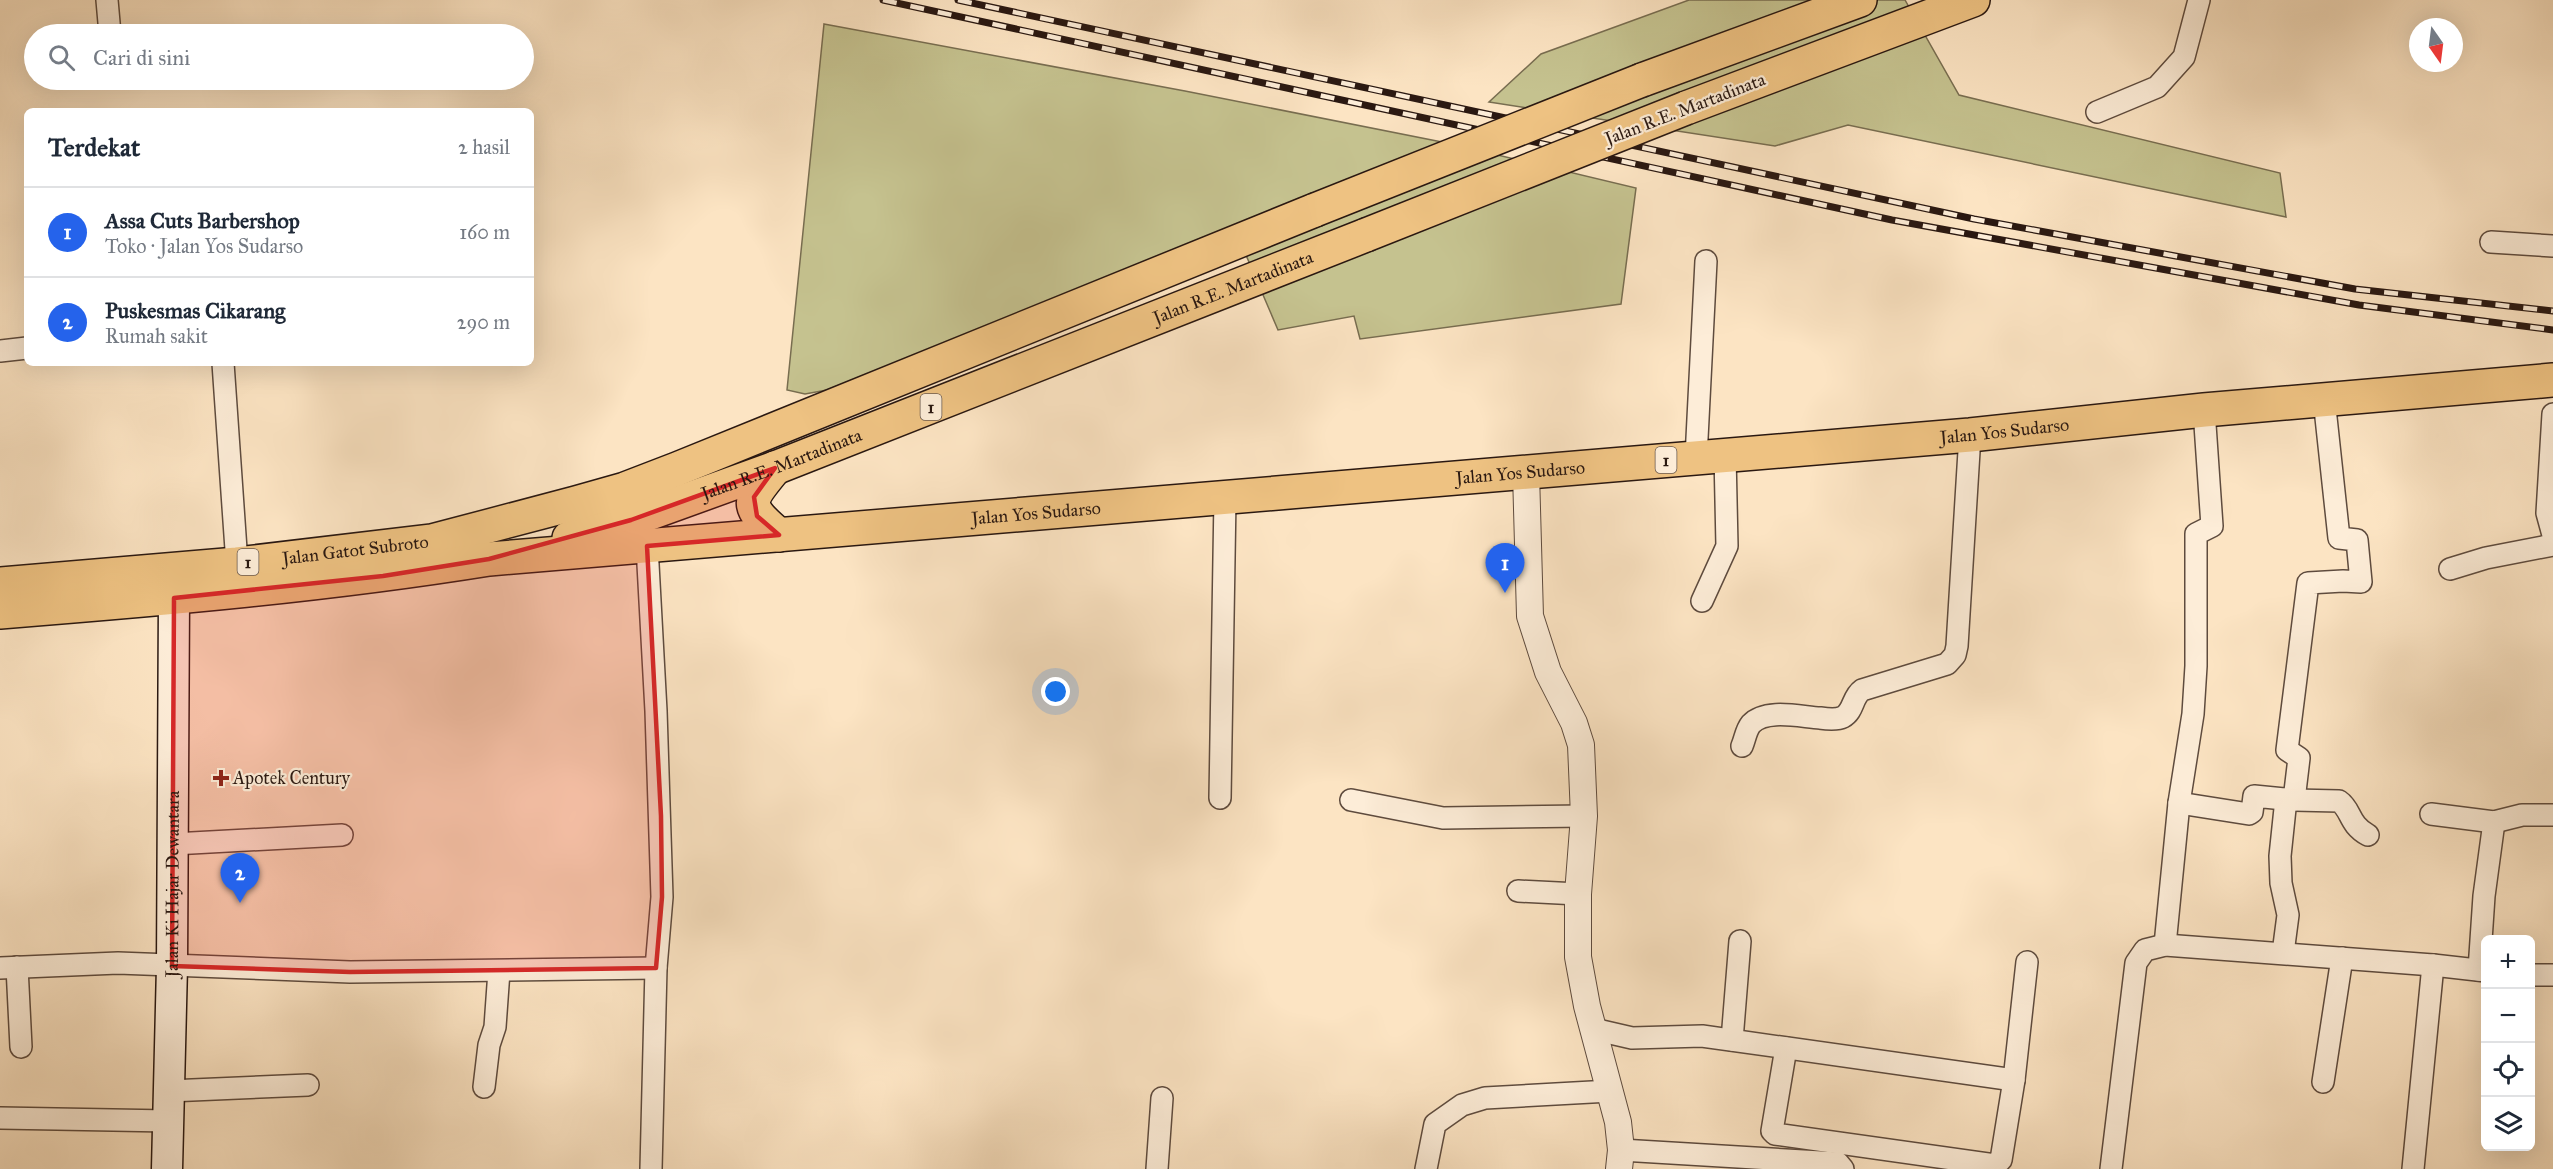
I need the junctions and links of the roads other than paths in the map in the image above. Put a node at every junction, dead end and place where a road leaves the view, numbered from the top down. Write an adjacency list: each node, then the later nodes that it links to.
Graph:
1 (107, 0): 5 (street)
2 (1860, 0): 22 (highway, Jalan R.E. Martadinata / 1, bridge)
3 (1973, 0): 19 (highway, Jalan R.E. Martadinata / 1, bridge)
4 (2199, 0): 6 (street)
5 (109, 24)
6 (2097, 112)
7 (2491, 242): 8 (street)
8 (2553, 246)
9 (1706, 261): 18 (street)
10 (24, 348): 11 (street)
11 (0, 351)
12 (223, 366): 28 (street)
13 (2553, 380): 14 (highway, Jalan Yos Sudarso / 1)
14 (2324, 399): 15 (highway, Jalan Yos Sudarso / 1); 37 (street)
15 (2204, 410): 17 (highway, Jalan Yos Sudarso / 1); 38 (street)
16 (2553, 414): 24 (street)
17 (1970, 435): 18 (highway, Jalan Yos Sudarso / 1); 34 (street)
18 (1710, 457): 20 (highway, Jalan Yos Sudarso / 1); 32 (street)
19 (775, 468): 23 (highway); 27 (highway, Jalan R.E. Martadinata / 1)
20 (1526, 473): 21 (highway, Jalan Yos Sudarso / 1); 41 (street)
21 (1225, 498): 23 (highway, Jalan Yos Sudarso / 1); 35 (street)
22 (495, 525): 28 (highway, Jalan Gatot Subroto / 1)
23 (779, 535): 26 (highway, Jalan Yos Sudarso / 1)
24 (2553, 535)
25 (2553, 544): 29 (street)
26 (647, 546): 27 (highway, Jalan Yos Sudarso / 1); 57 (street)
27 (489, 559): 31 (highway, Jalan Gatot Subroto / 1)
28 (237, 564): 30 (highway, Jalan Gatot Subroto / 1)
29 (2450, 569)
30 (0, 584)
31 (174, 598): 33 (highway, Jalan Gatot Subroto / 1); 45 (main road, Jalan Ki Hajar Dewantara)
32 (1702, 601)
33 (0, 612)
34 (1742, 746)
35 (1220, 798)
36 (1351, 800): 41 (street)
37 (2290, 800): 38 (street); 44 (street); 51 (street)
38 (2178, 804): 50 (street)
39 (2431, 814): 42 (street)
40 (2553, 815): 42 (street)
41 (1584, 816): 47 (street)
42 (2493, 822): 48 (street)
43 (342, 835): 45 (street)
44 (2368, 835)
45 (174, 844): 55 (main road, Jalan Ki Hajar Dewantara)
46 (1518, 891): 47 (street)
47 (1578, 894): 62 (street)
48 (2483, 935)
49 (1740, 941): 63 (street)
50 (2165, 945): 51 (street); 81 (street)
51 (2283, 953): 52 (street)
52 (2342, 958): 54 (street); 67 (street)
53 (2027, 962): 66 (street)
54 (2433, 964): 58 (street); 82 (street)
55 (172, 966): 56 (street); 59 (street); 70 (main road, Jalan Ki Hajar Dewantara)
56 (8, 968): 64 (street)
57 (656, 968): 59 (street); 77 (street)
58 (2481, 970)
59 (499, 971): 69 (street)
60 (2535, 975): 61 (street)
61 (2553, 975)
62 (1593, 1029): 63 (street); 71 (street)
63 (1732, 1040): 65 (street)
64 (21, 1047)
65 (1786, 1048): 66 (street); 66 (street)
66 (2014, 1080)
67 (2323, 1082)
68 (308, 1085): 70 (street)
69 (484, 1087)
70 (169, 1091): 74 (main road, Jalan Ki Hajar Dewantara)
71 (1610, 1091): 75 (street); 79 (street)
72 (1162, 1098): 78 (street)
73 (0, 1118): 74 (street)
74 (169, 1121): 76 (main road, Jalan Ki Hajar Dewantara)
75 (1620, 1160): 80 (street)
76 (167, 1169)
77 (651, 1169)
78 (1157, 1169)
79 (1426, 1169)
80 (1843, 1169)
81 (2111, 1169)
82 (2413, 1169)

